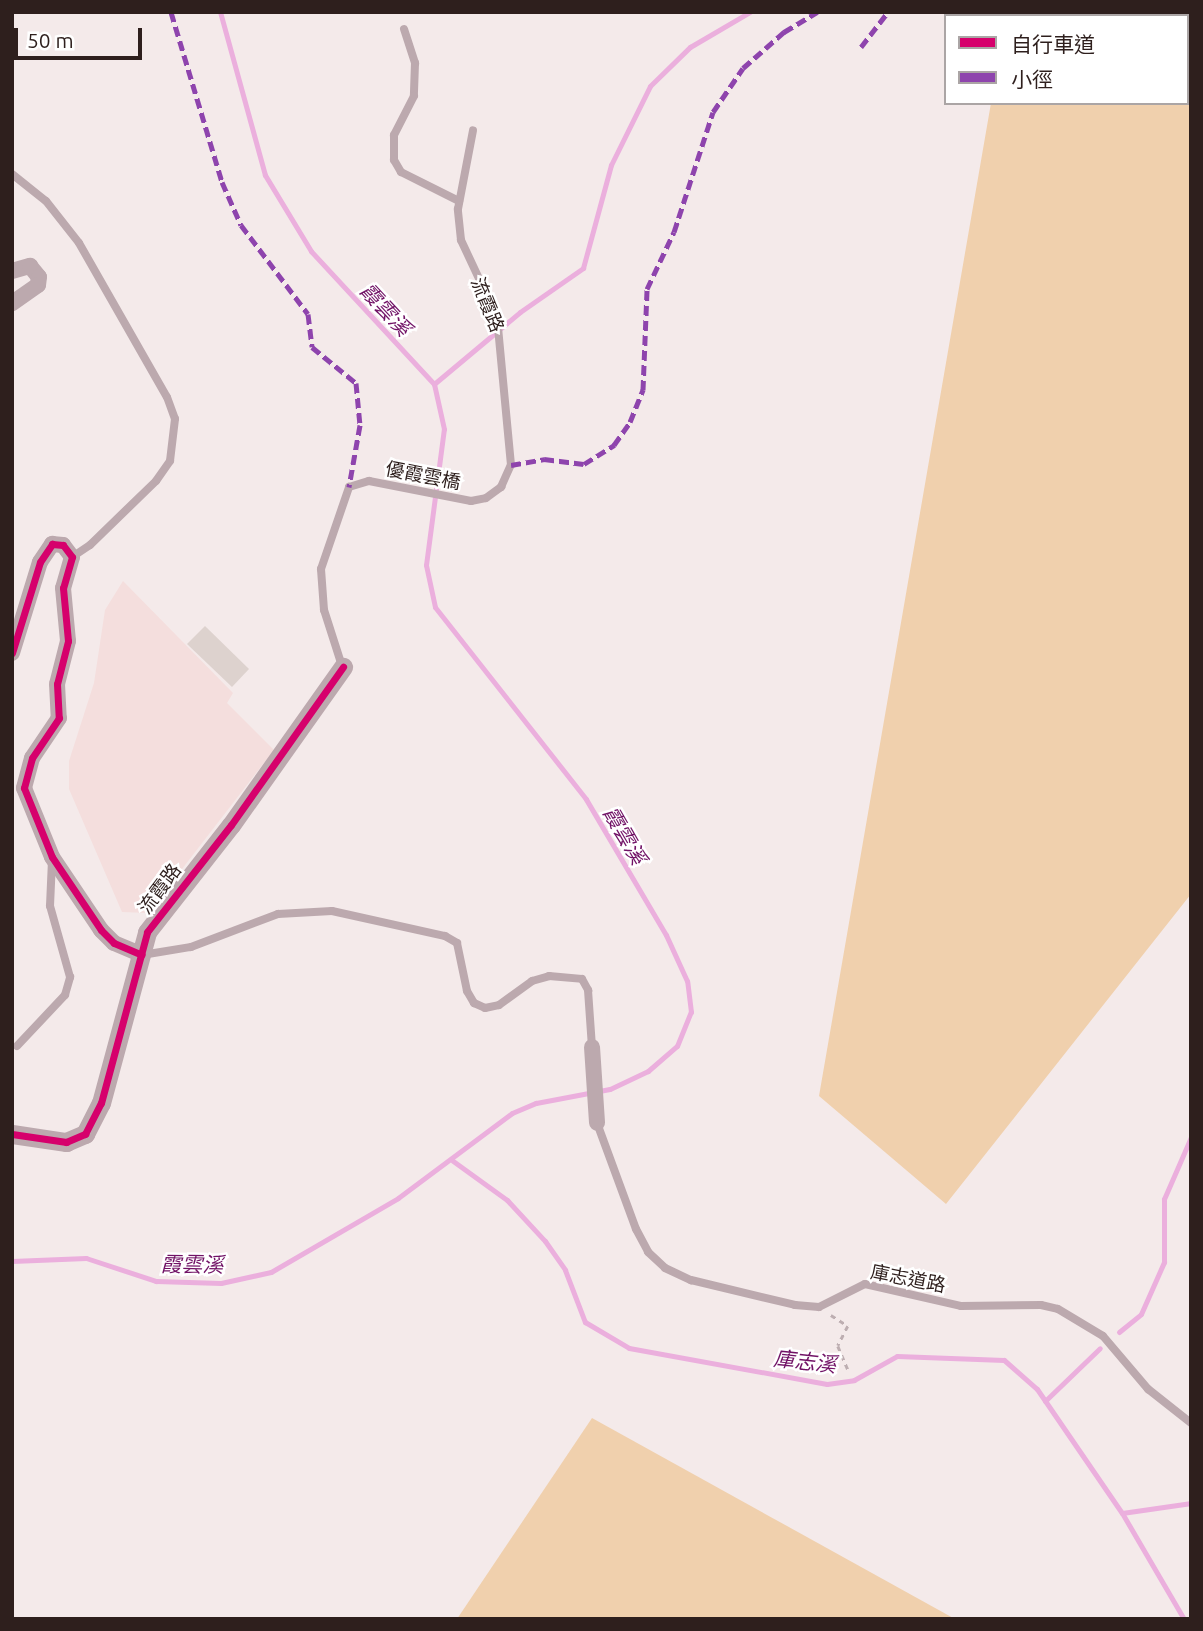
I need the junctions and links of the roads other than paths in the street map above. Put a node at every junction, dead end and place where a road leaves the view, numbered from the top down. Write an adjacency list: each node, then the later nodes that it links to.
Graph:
1 (404, 29): 4 (lane)
2 (472, 130): 4 (lane, 流霞路)
3 (12, 174): 9 (lane)
4 (459, 201): 8 (lane, 流霞路)
5 (12, 271): 6 (street)
6 (12, 303)
7 (369, 481): 8 (lane, 優霞雲橋); 11 (lane, 流霞路)
8 (471, 501)
9 (72, 557): 10 (street); 12 (street)
10 (12, 653)
11 (343, 667): 13 (street, 流霞路)
12 (52, 857): 13 (street); 14 (lane)
13 (142, 955): 15 (lane); 17 (street, 流霞路)
14 (17, 1046)
15 (592, 1047): 16 (street)
16 (597, 1123): 18 (lane, 庫志道路)
17 (12, 1134)
18 (1191, 1423)

